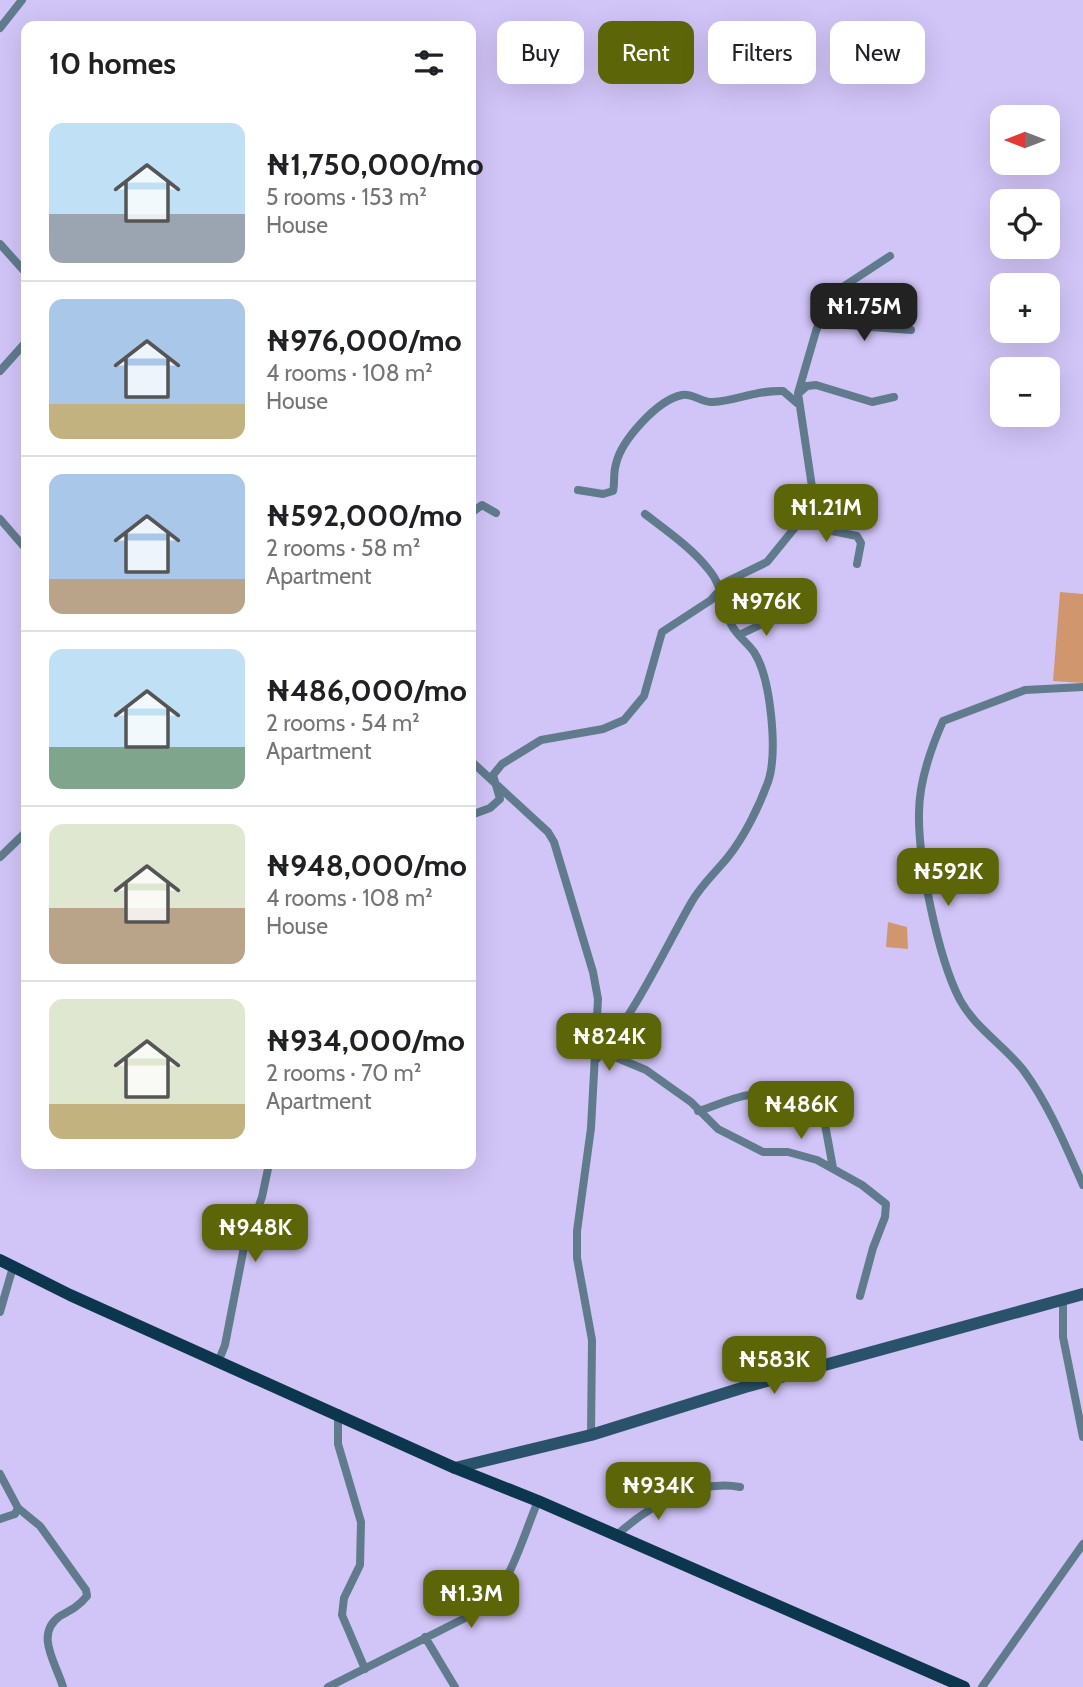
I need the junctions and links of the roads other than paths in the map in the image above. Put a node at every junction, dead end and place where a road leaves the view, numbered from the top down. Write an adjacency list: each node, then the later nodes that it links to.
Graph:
1 (22, 0): 2 (street)
2 (0, 28)
3 (0, 244): 5 (street)
4 (890, 256): 6 (street)
5 (21, 267)
6 (819, 323): 7 (street); 10 (street)
7 (911, 330)
8 (21, 348): 9 (street)
9 (0, 371)
10 (799, 393): 11 (street); 12 (street)
11 (894, 397)
12 (799, 405): 13 (street); 17 (street)
13 (578, 490)
14 (476, 509): 15 (street)
15 (496, 513)
16 (645, 514): 21 (street)
17 (806, 514): 20 (street); 21 (street)
18 (0, 519): 19 (street)
19 (21, 543)
20 (857, 564)
21 (720, 589): 23 (street); 26 (street)
22 (781, 615): 23 (street)
23 (739, 635): 30 (street)
24 (1083, 687): 35 (street)
25 (476, 766): 26 (street)
26 (499, 789): 27 (street); 31 (street)
27 (476, 812)
28 (21, 837): 29 (street)
29 (0, 857)
30 (603, 1052): 31 (street); 32 (street)
31 (595, 1061): 44 (street)
32 (698, 1111): 33 (street); 33 (street)
33 (833, 1168): 39 (street)
34 (268, 1169): 42 (street)
35 (1083, 1185)
36 (0, 1260): 37 (main road)
37 (13, 1267): 41 (street); 42 (main road)
38 (1083, 1294): 40 (main road)
39 (860, 1296)
40 (1060, 1302): 44 (main road); 45 (street)
41 (0, 1312)
42 (219, 1360): 43 (main road)
43 (338, 1413): 46 (main road); 55 (street)
44 (591, 1435): 46 (main road)
45 (1083, 1437)
46 (454, 1468): 49 (main road)
47 (0, 1474): 50 (street)
48 (740, 1487): 52 (street)
49 (538, 1500): 52 (main road); 54 (street)
50 (18, 1508): 51 (street); 56 (street)
51 (0, 1519)
52 (617, 1535): 59 (main road)
53 (1083, 1544): 60 (street)
54 (425, 1637): 55 (street); 58 (street)
55 (365, 1669): 57 (street)
56 (62, 1687)
57 (328, 1687)
58 (455, 1687)
59 (964, 1687)
60 (982, 1687)

